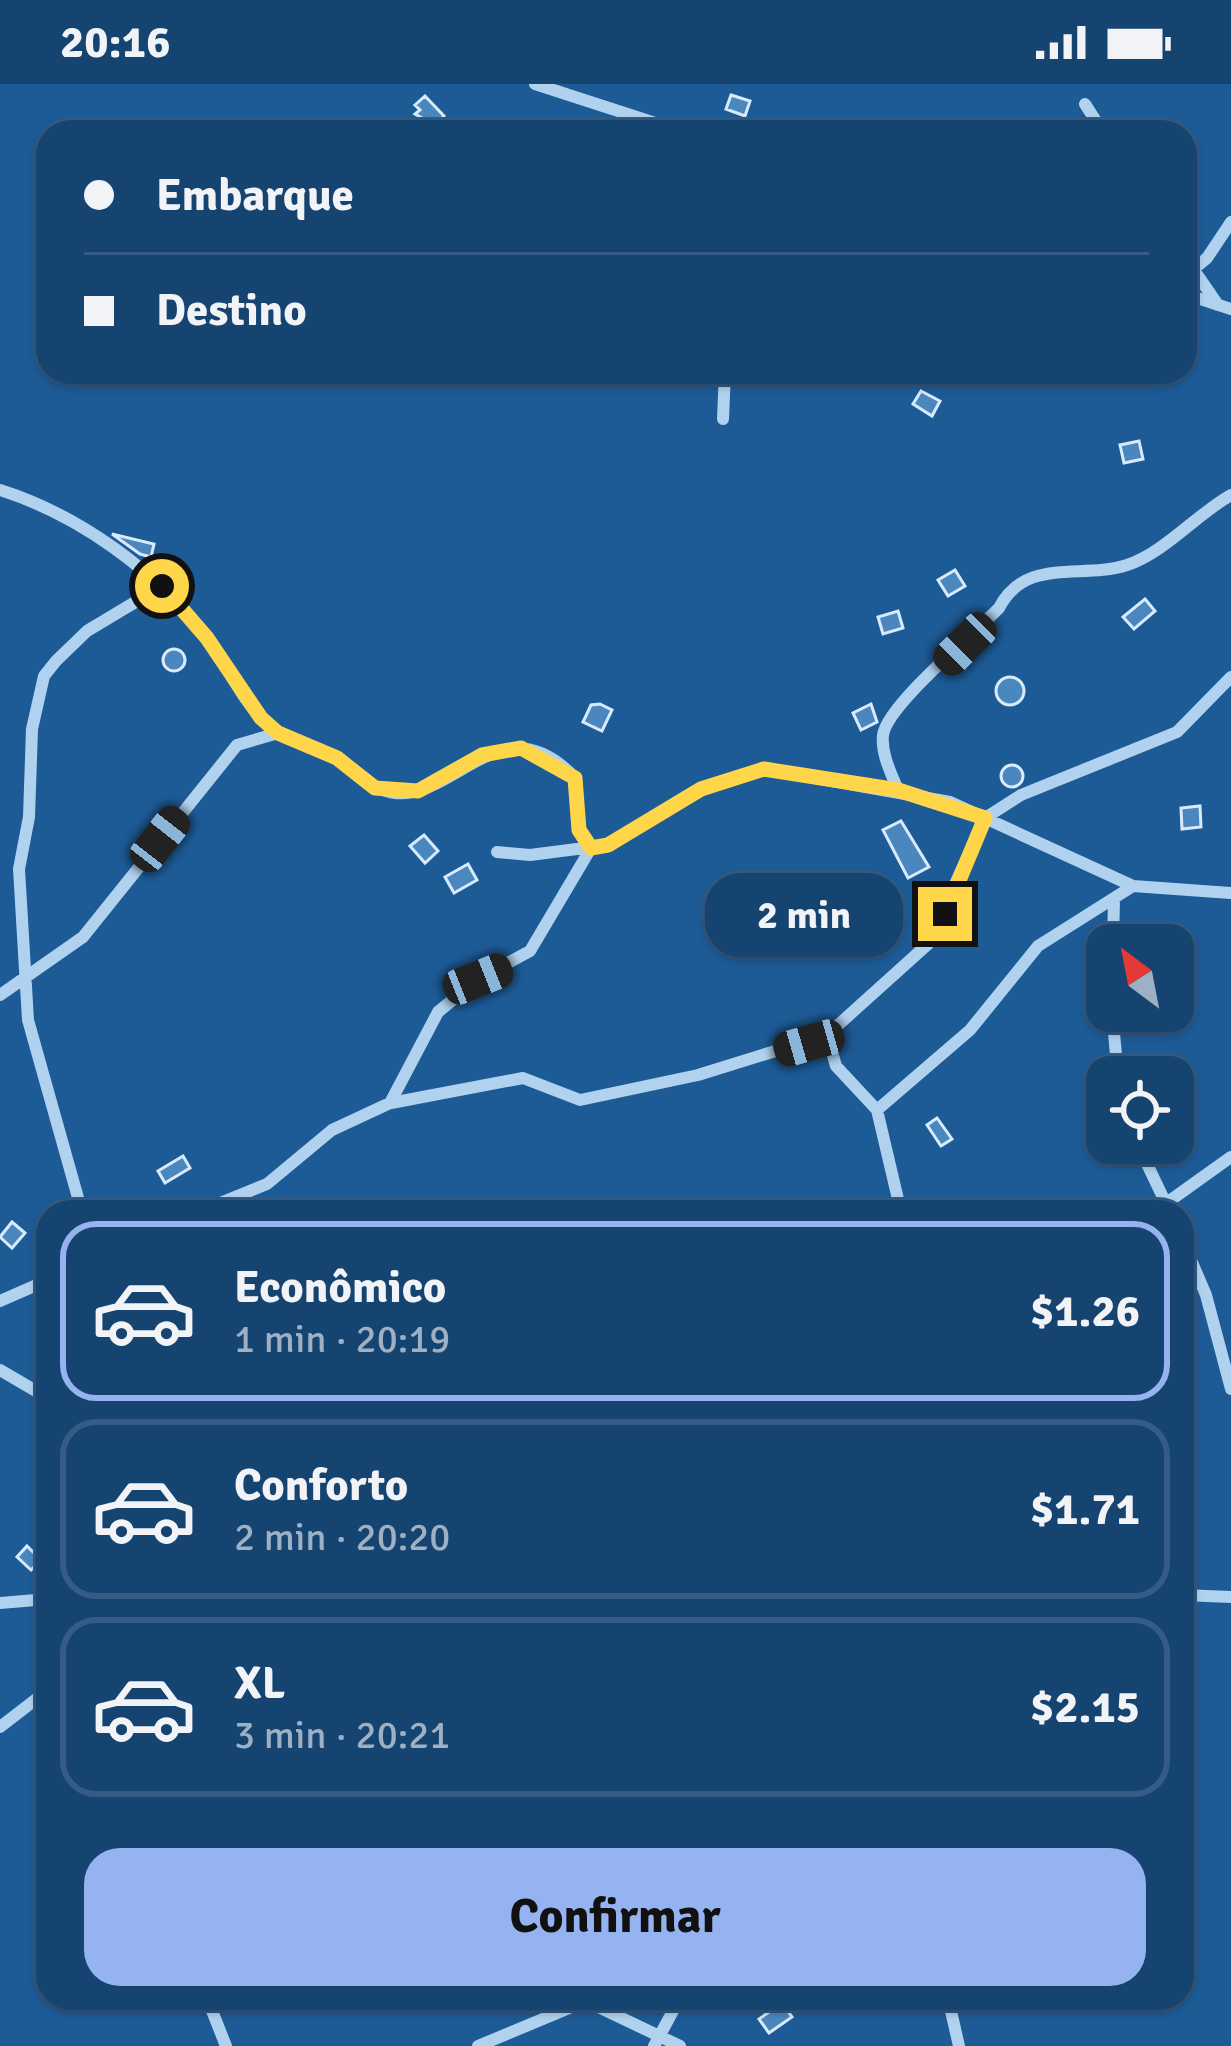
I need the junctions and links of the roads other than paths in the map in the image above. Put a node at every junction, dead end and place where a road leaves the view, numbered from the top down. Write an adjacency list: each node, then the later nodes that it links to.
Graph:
1 (536, 84): 3 (street)
2 (1085, 104): 4 (street)
3 (646, 120)
4 (1095, 120)
5 (1231, 222): 6 (street)
6 (1197, 264)
7 (1197, 280): 8 (street)
8 (1224, 307)
9 (724, 384): 10 (street)
10 (723, 419)
11 (0, 490): 13 (street)
12 (1231, 495): 16 (street)
13 (162, 586): 15 (street); 24 (street)
14 (1231, 677): 17 (street)
15 (278, 733): 18 (street); 24 (street)
16 (898, 790): 17 (street); 18 (street)
17 (985, 818): 20 (street); 26 (street)
18 (591, 848): 19 (street); 27 (street)
19 (496, 852)
20 (1133, 886): 21 (street); 22 (street)
21 (1231, 892)
22 (1114, 898): 23 (street); 28 (street)
23 (1113, 924)
24 (28, 976): 25 (street); 31 (street)
25 (0, 995)
26 (827, 1035): 27 (street); 28 (street)
27 (390, 1103): 32 (street)
28 (877, 1110): 33 (street)
29 (1231, 1157): 35 (street)
30 (1147, 1164): 34 (street)
31 (78, 1200)
32 (227, 1200)
33 (899, 1200)
34 (1165, 1200)
35 (1177, 1200)
36 (1194, 1266): 40 (street)
37 (36, 1285): 38 (street)
38 (0, 1301)
39 (0, 1370): 41 (street)
40 (1231, 1389)
41 (36, 1391)
42 (1194, 1596): 43 (street)
43 (1231, 1598)
44 (36, 1600): 45 (street)
45 (0, 1603)
46 (36, 1699): 47 (street)
47 (0, 1727)
48 (212, 2010): 54 (street)
49 (561, 2010): 55 (street)
50 (601, 2010): 53 (street)
51 (674, 2010): 53 (street)
52 (951, 2010): 57 (street)
53 (657, 2042): 56 (street)
54 (226, 2046)
55 (478, 2046)
56 (680, 2046)
57 (959, 2046)

